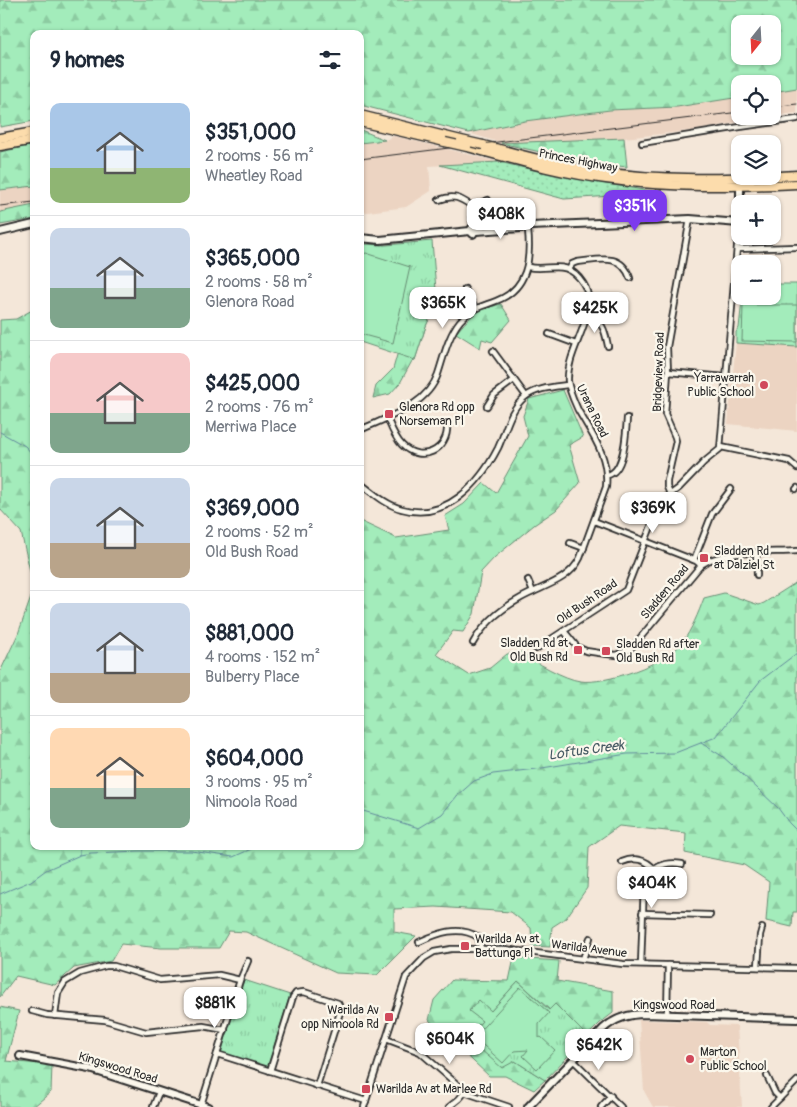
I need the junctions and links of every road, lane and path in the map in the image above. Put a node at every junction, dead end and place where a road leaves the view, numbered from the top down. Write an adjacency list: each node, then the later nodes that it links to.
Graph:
1 (364, 116): 11 (highway, Princes Highway, bridge)
2 (797, 119): 7 (street)
3 (364, 123): 14 (highway, Princes Highway, bridge)
4 (30, 133): 5 (highway)
5 (0, 138)
6 (30, 141): 8 (highway)
7 (642, 144)
8 (0, 146)
9 (781, 176): 10 (highway, Princes Highway)
10 (797, 176)
11 (675, 177): 12 (highway, Princes Highway); 14 (highway)
12 (731, 177)
13 (797, 184): 14 (highway, Princes Highway)
14 (740, 186): 15 (street)
15 (740, 195)
16 (439, 200): 18 (street)
17 (488, 200): 18 (street)
18 (472, 206): 23 (street)
19 (690, 219): 20 (street); 22 (street); 39 (street, Bridgeview Road)
20 (731, 222)
21 (30, 225): 24 (street)
22 (528, 228): 23 (street); 29 (street)
23 (473, 230): 25 (street)
24 (0, 232)
25 (364, 238)
26 (738, 245): 28 (street)
27 (797, 247): 28 (street)
28 (738, 249): 40 (street)
29 (528, 267): 30 (street); 33 (street)
30 (569, 270): 31 (street); 34 (street, Urana Road)
31 (630, 278)
32 (466, 288): 33 (street)
33 (475, 308): 45 (street)
34 (587, 316): 36 (street, Urana Road); 37 (street)
35 (549, 334): 36 (street)
36 (576, 344): 42 (street, Urana Road)
37 (608, 346)
38 (493, 351): 41 (street)
39 (668, 372): 40 (street); 54 (street, Bridgeview Road)
40 (726, 377): 49 (street)
41 (514, 380): 43 (street); 44 (street)
42 (568, 385): 43 (street); 51 (street, Urana Road)
43 (526, 396): 52 (street)
44 (487, 406)
45 (387, 418): 47 (street); 48 (street)
46 (627, 418): 51 (street)
47 (447, 424)
48 (364, 428)
49 (721, 447): 50 (street); 54 (street, Old Bush Road)
50 (797, 468)
51 (607, 474): 55 (street, Urana Road)
52 (364, 486)
53 (731, 489): 61 (street)
54 (670, 494): 56 (street, Old Bush Road)
55 (594, 521): 56 (street); 58 (street, Urana Road)
56 (645, 542): 61 (street); 66 (street, Old Bush Road)
57 (570, 543): 58 (street)
58 (584, 548): 65 (street, Urana Road)
59 (797, 551): 60 (street, Sladden Road)
60 (756, 554): 62 (street, Sladden Road); 63 (street)
61 (694, 560): 62 (street)
62 (701, 565): 66 (street, Sladden Road)
63 (757, 575)
64 (528, 580): 65 (street)
65 (533, 592): 67 (street, Urana Road)
66 (564, 631): 68 (street, Old Bush Road)
67 (473, 643)
68 (536, 649)
69 (622, 862): 71 (street)
70 (682, 864): 71 (street)
71 (654, 869): 72 (street)
72 (642, 913): 73 (street); 80 (street)
73 (710, 915)
74 (762, 928): 82 (street)
75 (590, 938): 78 (street)
76 (419, 942): 77 (street)
77 (481, 948): 78 (street, Warilda Avenue); 90 (street, Warilda Avenue)
78 (583, 959): 80 (street, Warilda Avenue)
79 (248, 961): 84 (street)
80 (640, 964): 81 (street, Warilda Avenue)
81 (668, 965): 82 (street, Warilda Avenue); 86 (street)
82 (758, 967): 83 (street, Warilda Avenue)
83 (797, 968)
84 (240, 980): 87 (street); 89 (street)
85 (32, 1011): 87 (street)
86 (666, 1015): 88 (street, Kingswood Road); 93 (street, Kingswood Road)
87 (55, 1016): 89 (street)
88 (797, 1019)
89 (225, 1030): 91 (street)
90 (386, 1039): 99 (street); 102 (street, Warilda Avenue)
91 (217, 1054): 94 (street); 103 (street)
92 (20, 1056): 98 (street, Kingswood Road)
93 (573, 1060): 100 (street); 107 (street, Kingswood Road)
94 (270, 1071): 97 (street); 97 (street)
95 (767, 1076): 101 (street)
96 (797, 1081): 101 (street)
97 (317, 1086): 102 (street)
98 (158, 1092): 103 (street, Kingswood Road); 104 (street)
99 (465, 1092): 105 (street); 106 (street)
100 (611, 1096): 108 (street); 109 (street)
101 (780, 1098): 110 (street)
102 (365, 1104)
103 (205, 1106)
104 (153, 1107)
105 (449, 1107)
106 (510, 1107)
107 (528, 1107)
108 (601, 1107)
109 (621, 1107)
110 (771, 1107)

